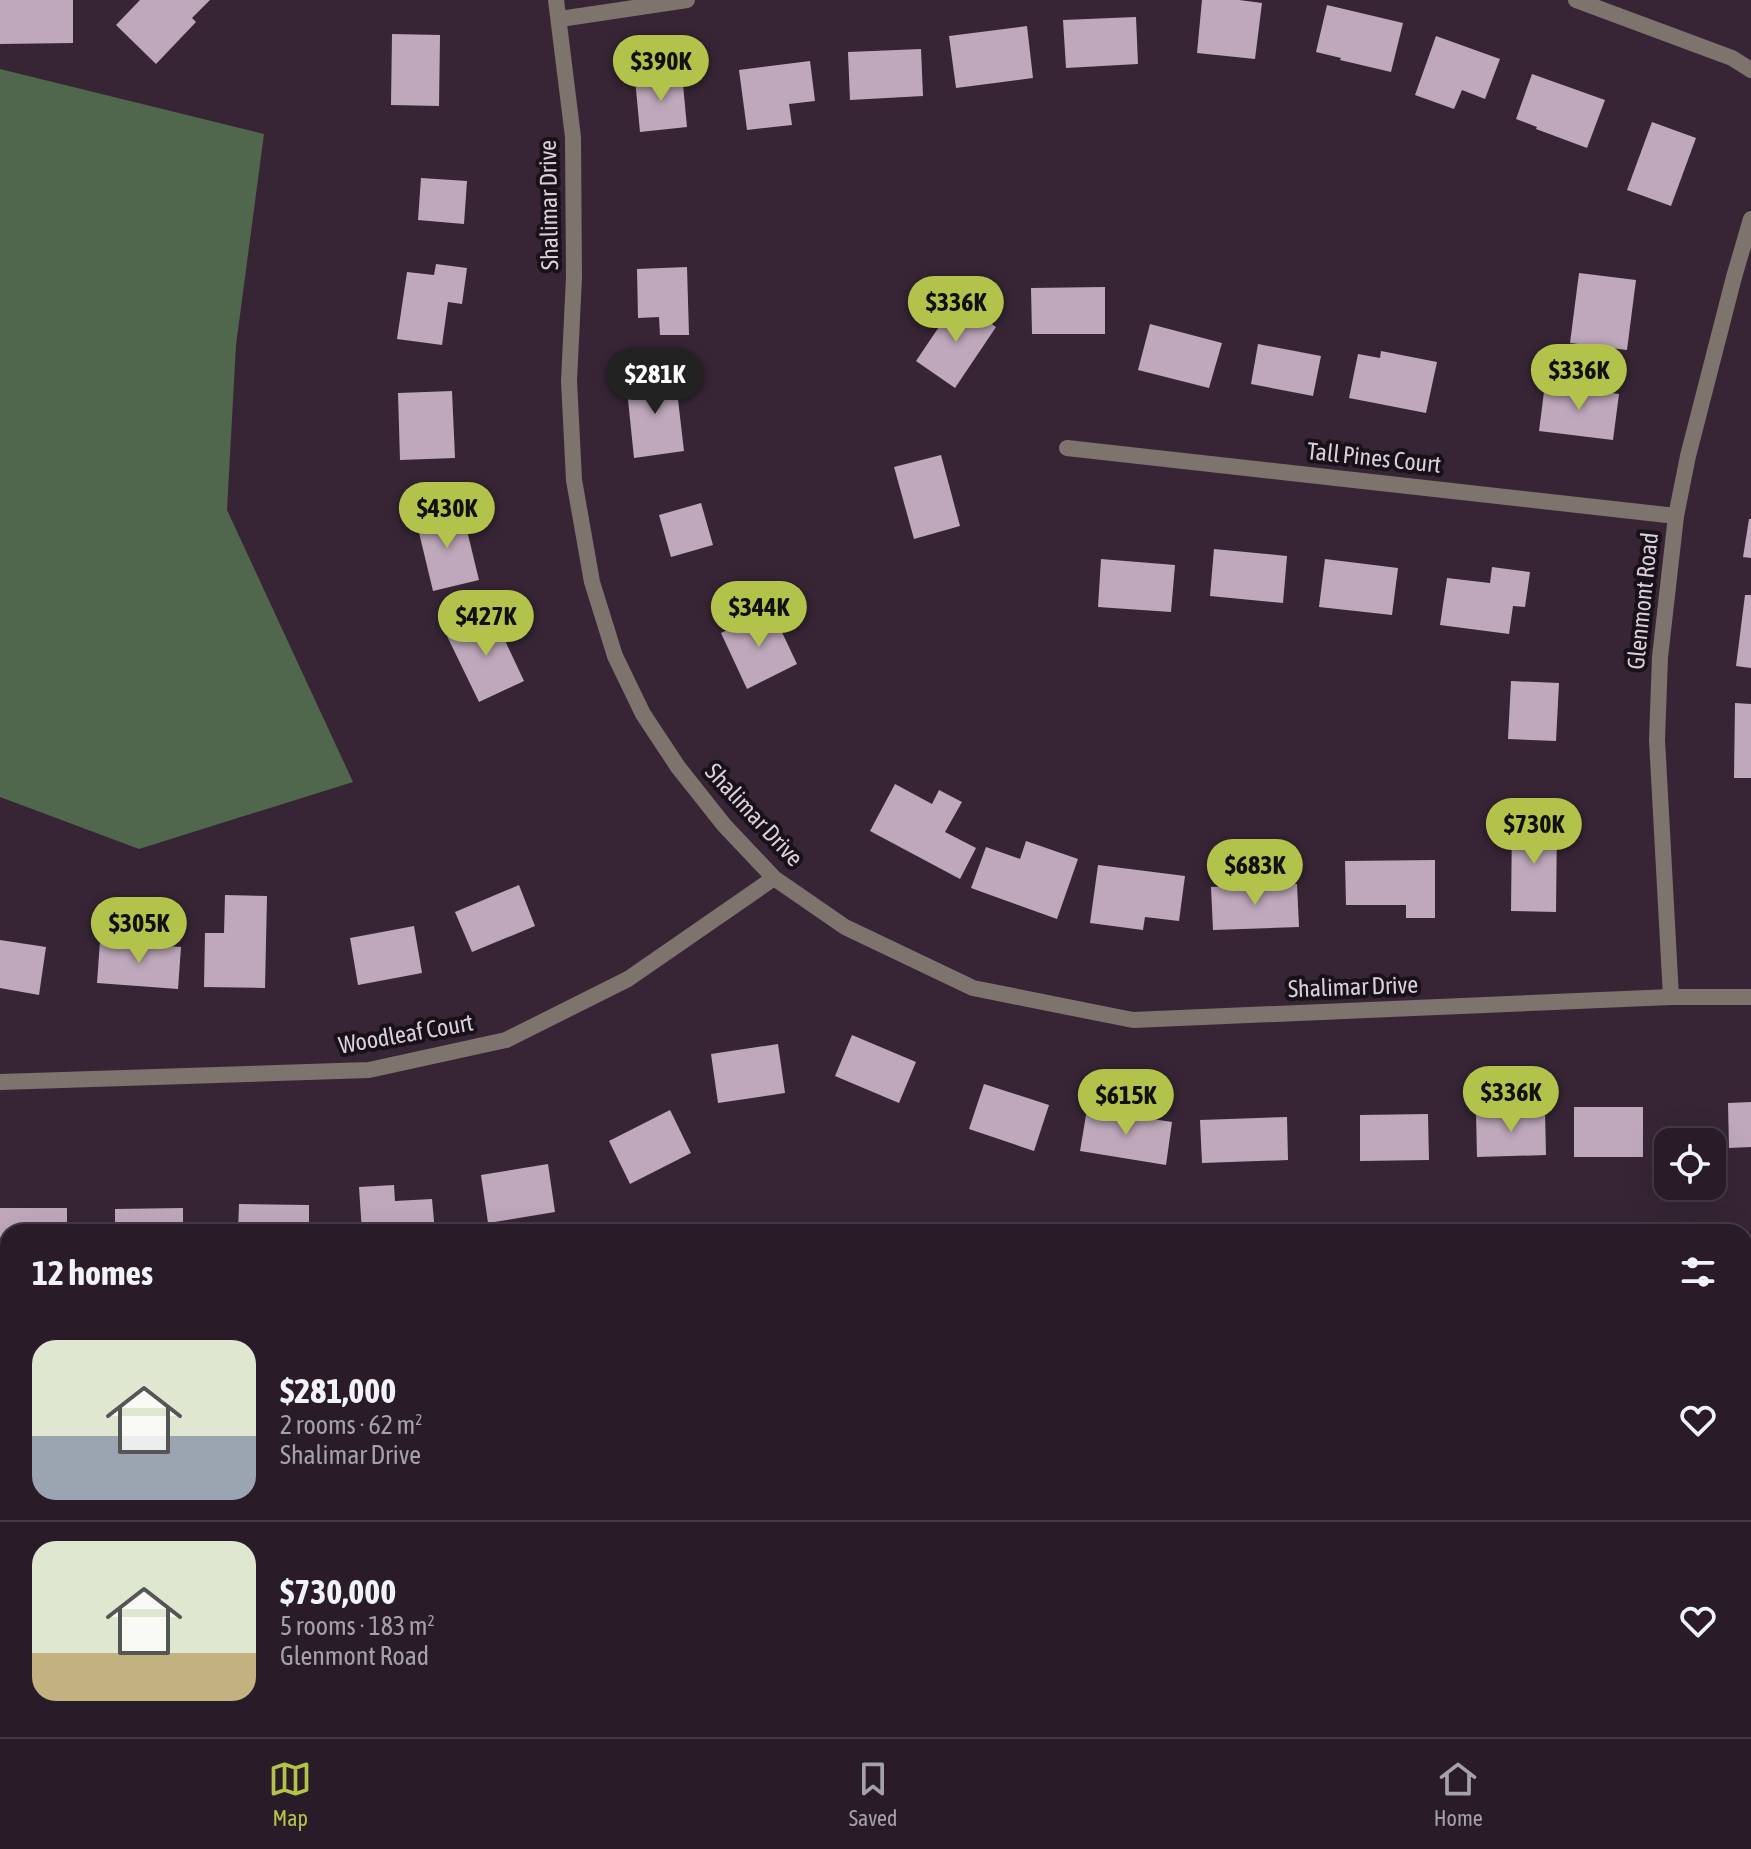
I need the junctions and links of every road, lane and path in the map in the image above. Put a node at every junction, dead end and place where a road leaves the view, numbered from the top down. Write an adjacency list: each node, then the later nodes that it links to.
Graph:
1 (556, 0): 4 (street, Shalimar Drive)
2 (687, 0): 4 (street)
3 (1576, 0): 5 (street)
4 (560, 19): 9 (street, Shalimar Drive)
5 (1751, 70)
6 (1751, 219): 8 (street, Glenmont Road)
7 (1067, 448): 8 (street, Tall Pines Court)
8 (1676, 516): 10 (street, Glenmont Road)
9 (774, 878): 10 (street, Shalimar Drive); 12 (street, Woodleaf Court)
10 (1671, 997): 11 (street, Shalimar Drive)
11 (1751, 997)
12 (0, 1082)

